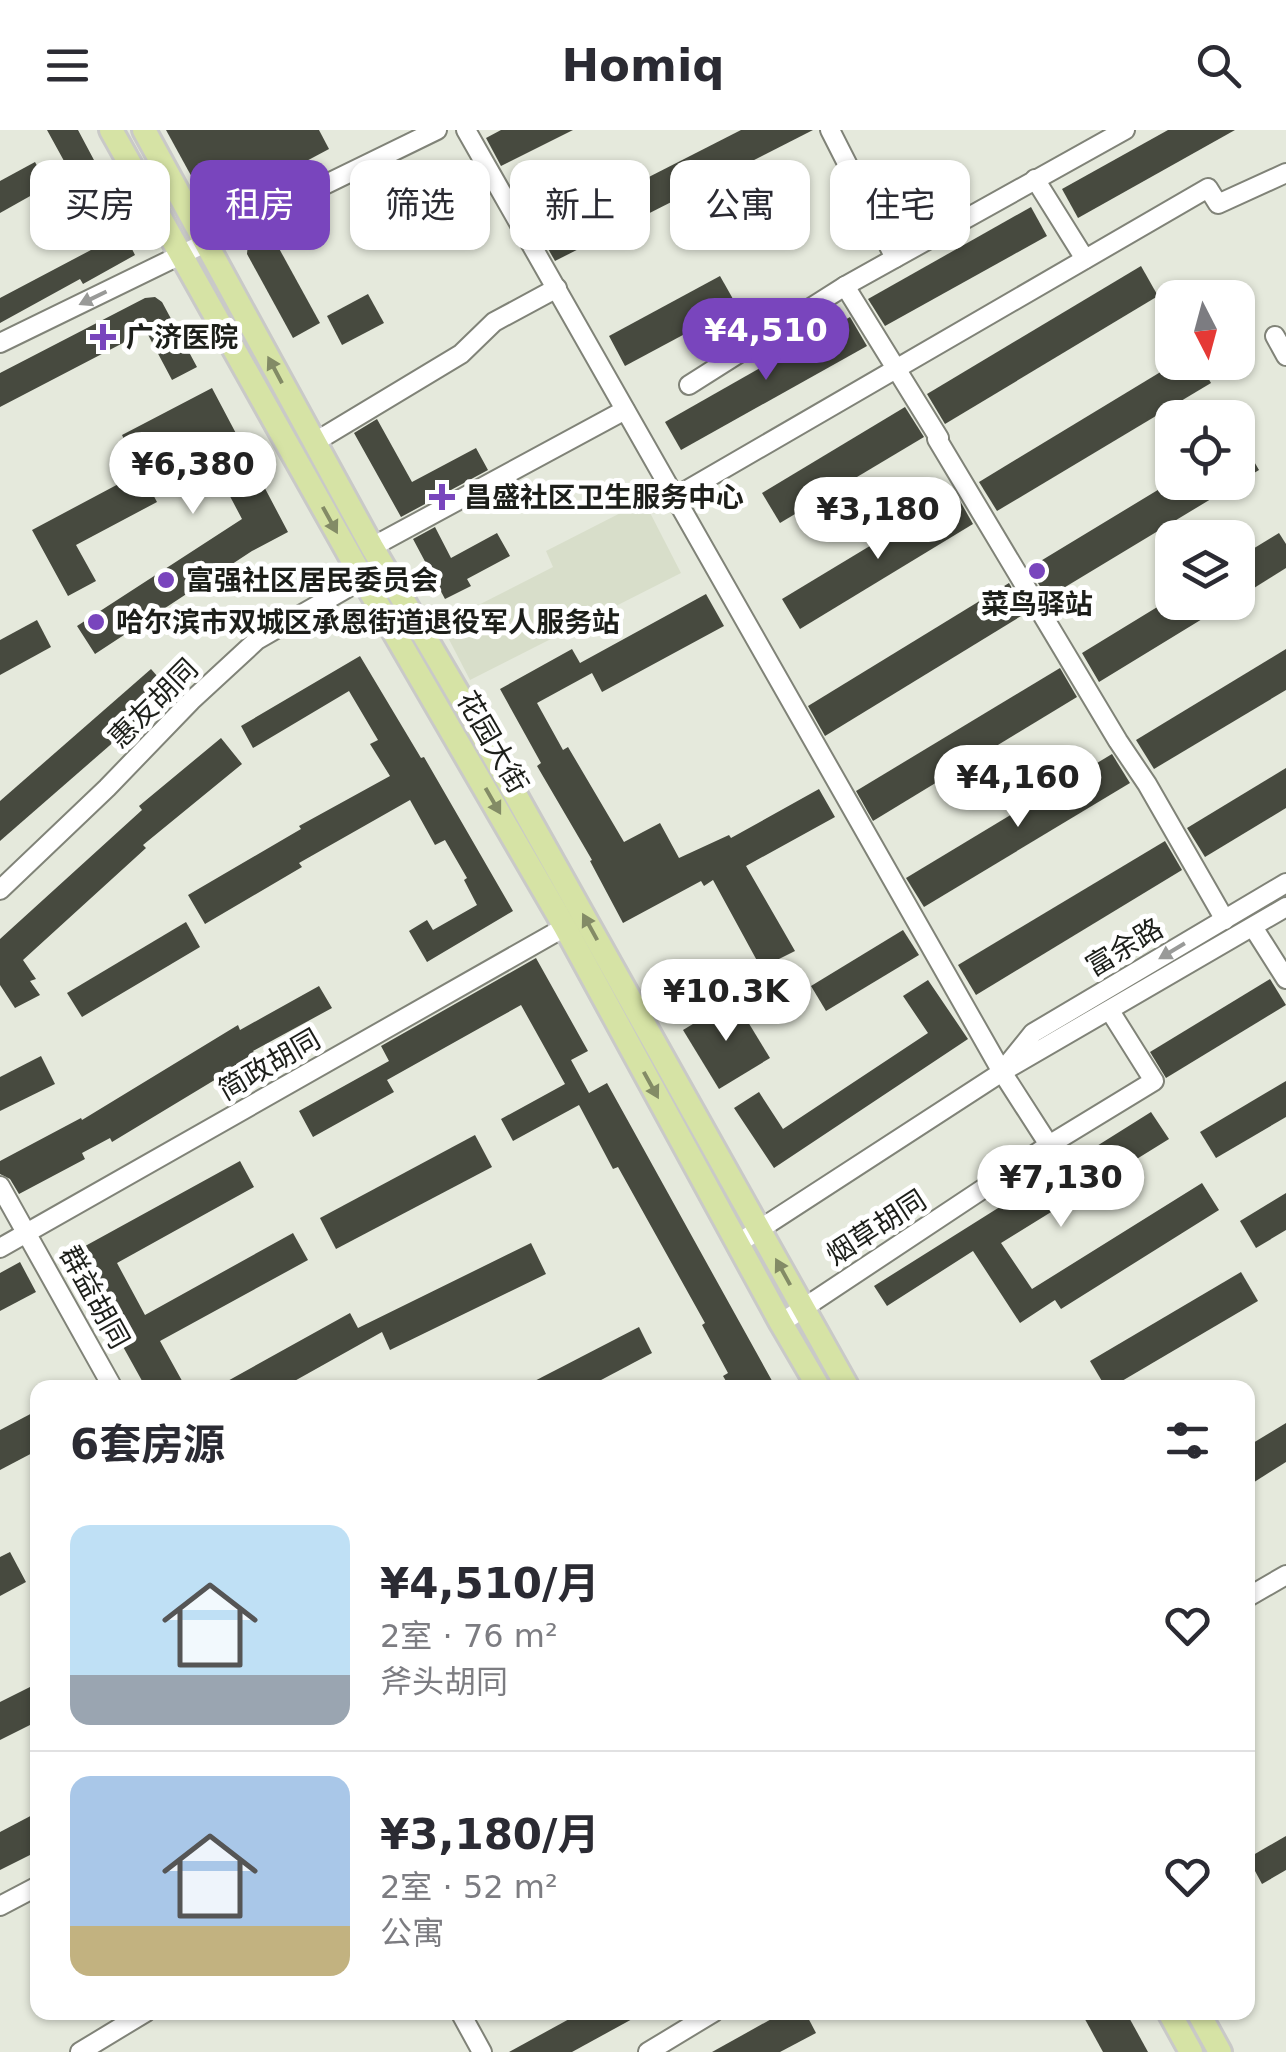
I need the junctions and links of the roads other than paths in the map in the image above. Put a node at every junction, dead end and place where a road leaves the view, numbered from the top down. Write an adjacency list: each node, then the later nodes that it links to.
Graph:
1 (110, 130): 13 (main road, 花园大街)
2 (144, 130): 10 (main road, 花园大街)
3 (437, 130): 9 (street)
4 (466, 130): 17 (street)
5 (830, 130): 14 (street)
6 (1126, 130): 8 (street)
7 (1286, 173): 15 (street)
8 (1035, 178): 14 (street); 15 (street)
9 (330, 183)
10 (190, 213)
11 (194, 250): 13 (street)
12 (210, 250): 24 (main road, 花园大街, one-way to 12)
13 (181, 256): 19 (street, one-way to 19); 27 (main road, 花园大街, one-way to 27)
14 (895, 258): 16 (street)
15 (1085, 259): 21 (street)
16 (845, 286): 21 (street); 22 (street)
17 (556, 288): 23 (street); 24 (street)
18 (1275, 336): 20 (street)
19 (0, 343)
20 (1286, 356)
21 (897, 368): 25 (street); 31 (street)
22 (688, 385)
23 (625, 410): 25 (street); 26 (street)
24 (315, 442): 26 (main road, 花园大街)
25 (675, 497): 36 (street)
26 (372, 547): 39 (main road, 花园大街, one-way to 26)
27 (363, 578): 29 (street, 惠友胡同); 32 (main road, 花园大街, one-way to 32)
28 (1286, 883): 31 (street, 富余路)
29 (0, 890)
30 (1286, 908): 33 (street, 富余路)
31 (1225, 920): 36 (street, 富余路, one-way to 36)
32 (565, 927): 40 (street, 简政胡同); 41 (main road, 花园大街, one-way to 41)
33 (1253, 927): 34 (street); 35 (street, 富余路)
34 (1286, 979)
35 (1110, 1011): 36 (street, 富余路); 37 (street, 烟草胡同)
36 (1002, 1072): 37 (street); 39 (street, 富余路)
37 (1049, 1145): 43 (street, 烟草胡同)
38 (0, 1186): 40 (street, 群益胡同)
39 (760, 1230): 41 (street, 富余路); 43 (main road, 花园大街, one-way to 39)
40 (28, 1233): 42 (street, 简政胡同); 45 (street, 群益胡同)
41 (737, 1244): 44 (main road, 花园大街)
42 (0, 1248)
43 (803, 1308): 44 (street, 烟草胡同); 47 (main road, 花园大街)
44 (781, 1323): 46 (main road, 花园大街)
45 (110, 1380)
46 (814, 1380)
47 (844, 1380)
48 (1286, 1575): 49 (street)
49 (1255, 1594)
50 (30, 1890): 51 (street)
51 (0, 1906)
52 (133, 2020): 57 (street)
53 (464, 2020): 58 (street)
54 (701, 2020): 59 (street)
55 (1173, 2020): 60 (main road)
56 (1202, 2020): 61 (main road)
57 (80, 2052)
58 (482, 2052)
59 (648, 2052)
60 (1191, 2052)
61 (1220, 2052)

